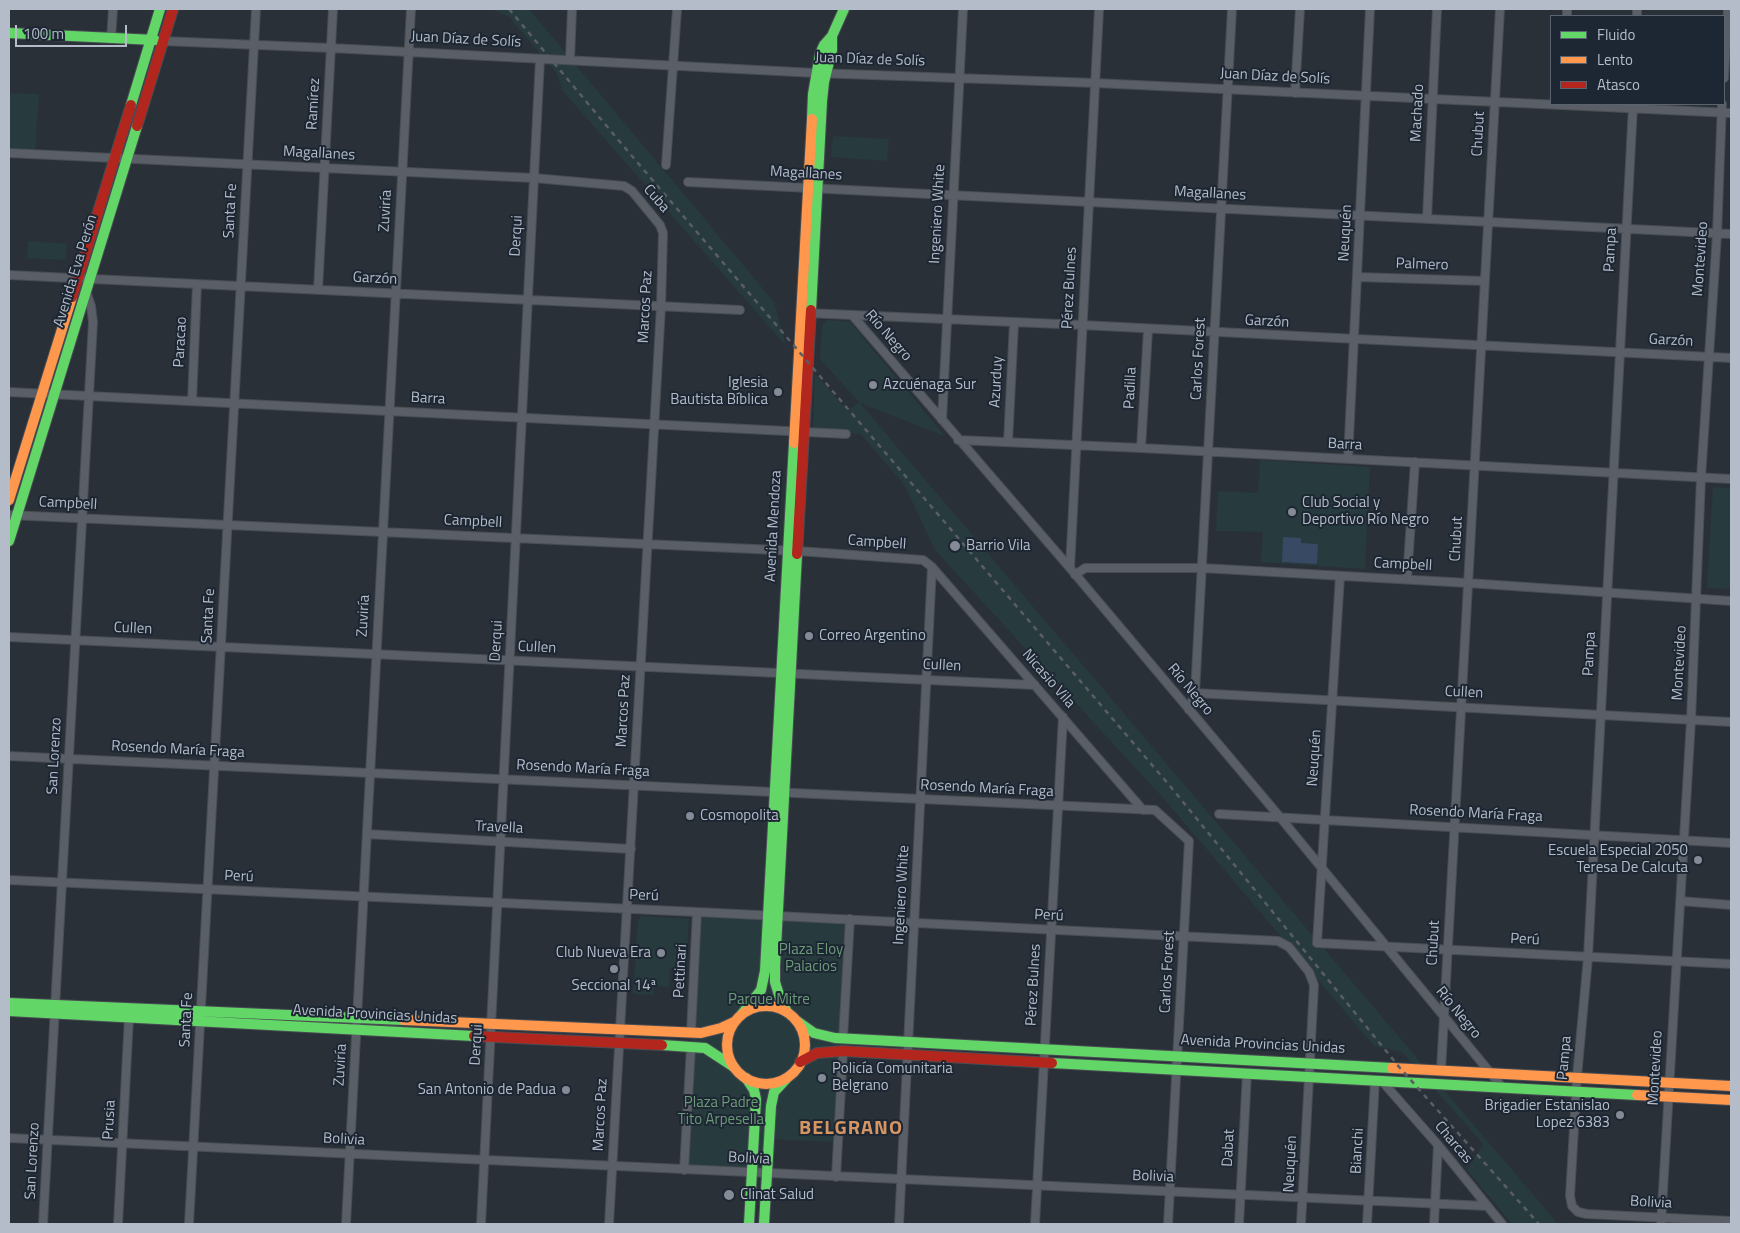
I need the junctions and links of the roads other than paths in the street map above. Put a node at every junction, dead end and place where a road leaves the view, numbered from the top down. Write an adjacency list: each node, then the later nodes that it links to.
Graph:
1 (113, 9): 19 (street)
2 (160, 9): 20 (main road, Avenida Eva Perón)
3 (173, 9): 21 (main road, Avenida Eva Perón)
4 (256, 9): 22 (street, Santa Fe)
5 (333, 9): 23 (street, Ramírez)
6 (411, 9): 24 (street, Zuviría)
7 (572, 9): 26 (street)
8 (677, 9): 28 (street)
9 (844, 9): 29 (main road, Avenida Mendoza)
10 (963, 9): 30 (street, Ingeniero White)
11 (1098, 9): 31 (street, Pérez Bulnes)
12 (1232, 9): 32 (street, Carlos Forest)
13 (1300, 9): 33 (street)
14 (1370, 9): 34 (street, Neuquén)
15 (1437, 9): 35 (street, Machado)
16 (1500, 9): 36 (street, Chubut)
17 (1728, 9): 27 (street)
18 (9, 33): 19 (main road, Juan Díaz de Solís)
19 (111, 39): 20 (main road, Juan Díaz de Solís)
20 (150, 40): 21 (main road, Juan Díaz de Solís); 43 (main road, Avenida Eva Perón)
21 (163, 41): 22 (street, Juan Díaz de Solís); 44 (main road, Avenida Eva Perón)
22 (254, 44): 23 (street, Juan Díaz de Solís); 45 (street, Santa Fe)
23 (331, 48): 24 (street, Juan Díaz de Solís); 47 (street, Ramírez)
24 (408, 52): 25 (street, Juan Díaz de Solís); 48 (street, Zuviría)
25 (540, 59): 26 (street, Juan Díaz de Solís); 49 (street, Derqui)
26 (570, 60): 28 (street, Juan Díaz de Solís)
27 (1725, 61)
28 (673, 66): 29 (street, Juan Díaz de Solís); 46 (street)
29 (821, 73): 30 (street, Juan Díaz de Solís); 52 (main road, Avenida Mendoza)
30 (959, 78): 31 (street, Juan Díaz de Solís); 53 (street, Ingeniero White)
31 (1095, 83): 32 (street, Juan Díaz de Solís); 54 (street, Pérez Bulnes)
32 (1228, 89): 33 (street, Juan Díaz de Solís); 55 (street, Carlos Forest)
33 (1295, 92): 34 (street, Juan Díaz de Solís)
34 (1366, 96): 35 (street, Juan Díaz de Solís); 56 (street, Neuquén)
35 (1433, 99): 36 (street, Juan Díaz de Solís); 57 (street, Machado)
36 (1495, 102): 37 (street, Juan Díaz de Solís); 58 (street, Chubut)
37 (1550, 104)
38 (1598, 105): 39 (street, Juan Díaz de Solís)
39 (1633, 106): 40 (street, Juan Díaz de Solís); 60 (street, Pampa)
40 (1722, 108): 41 (street, Juan Díaz de Solís); 61 (street, Montevideo)
41 (1731, 113)
42 (9, 153): 43 (street, Magallanes)
43 (113, 158): 44 (street, Magallanes); 65 (main road, Avenida Eva Perón)
44 (126, 159): 45 (street, Magallanes); 66 (main road, Avenida Eva Perón)
45 (247, 165): 47 (street, Magallanes); 69 (street, Santa Fe)
46 (666, 165)
47 (325, 168): 48 (street, Magallanes); 70 (street, Ramírez)
48 (402, 172): 49 (street, Magallanes); 72 (street, Zuviría)
49 (534, 178): 51 (street, Magallanes); 73 (street, Derqui)
50 (688, 182): 52 (street, Magallanes)
51 (628, 188): 59 (street, Cuba)
52 (813, 188): 53 (street, Magallanes); 76 (main road, Avenida Mendoza)
53 (953, 195): 54 (street, Magallanes); 78 (street, Ingeniero White)
54 (1088, 202): 55 (street, Magallanes); 80 (street, Pérez Bulnes)
55 (1221, 208): 56 (street, Magallanes); 82 (street, Carlos Forest)
56 (1360, 215): 57 (street, Magallanes); 64 (street, Neuquén)
57 (1427, 218): 58 (street, Magallanes)
58 (1488, 221): 60 (street, Magallanes); 67 (street, Chubut)
59 (662, 229): 74 (street, Marcos Paz)
60 (1626, 230): 61 (street, Magallanes); 85 (street, Pampa)
61 (1717, 234): 62 (street, Magallanes); 86 (street, Montevideo)
62 (1731, 234)
63 (9, 275): 65 (street, Garzón)
64 (1357, 276): 67 (street, Palmero); 83 (street, Neuquén)
65 (77, 278): 66 (street, Garzón); 89 (main road, Avenida Eva Perón)
66 (89, 279): 68 (street, Garzón); 71 (main road, Avenida Eva Perón)
67 (1485, 281): 84 (street, Chubut)
68 (197, 284): 69 (street, Garzón); 92 (street, Paracao)
69 (241, 286): 70 (street, Garzón); 93 (street, Santa Fe)
70 (318, 290): 72 (street, Garzón)
71 (86, 291): 90 (main road, Avenida Eva Perón); 91 (street, San Lorenzo)
72 (395, 293): 73 (street, Garzón); 94 (street, Zuviría)
73 (528, 299): 74 (street, Garzón); 95 (street, Derqui)
74 (661, 306): 75 (street, Garzón); 97 (street, Marcos Paz)
75 (740, 310)
76 (806, 313): 77 (street, Garzón); 98 (main road, Avenida Mendoza)
77 (852, 315): 78 (street, Garzón); 96 (street, Río Negro)
78 (946, 320): 79 (street, Garzón); 96 (street, Ingeniero White)
79 (1014, 323): 80 (street, Garzón); 101 (street, Azurduy)
80 (1082, 325): 81 (street, Garzón); 102 (street, Pérez Bulnes)
81 (1148, 330): 82 (street, Garzón); 103 (street, Padilla)
82 (1215, 333): 83 (street, Garzón); 104 (street, Carlos Forest)
83 (1354, 340): 84 (street, Garzón); 105 (street, Neuquén)
84 (1481, 346): 85 (street, Garzón); 107 (street, Chubut)
85 (1619, 353): 86 (street, Garzón); 108 (street, Pampa)
86 (1708, 357): 87 (street, Garzón); 109 (street, Montevideo)
87 (1731, 358)
88 (9, 392): 89 (street, Barra)
89 (41, 394): 90 (street, Barra); 111 (main road, Avenida Eva Perón)
90 (54, 394): 91 (street, Barra); 112 (main road, Avenida Eva Perón)
91 (88, 396): 92 (street, Barra); 113 (street, San Lorenzo)
92 (192, 401): 93 (street, Barra)
93 (234, 403): 94 (street, Barra); 114 (street, Santa Fe)
94 (389, 411): 95 (street, Barra); 115 (street, Zuviría)
95 (522, 417): 97 (street, Barra); 116 (street, Derqui)
96 (942, 420): 100 (street, Río Negro)
97 (654, 424): 98 (street, Barra); 118 (street, Marcos Paz)
98 (799, 431): 99 (street, Barra); 119 (main road, Avenida Mendoza)
99 (846, 434)
100 (958, 440): 101 (street, Barra); 122 (street, Río Negro)
101 (1008, 442): 102 (street, Barra)
102 (1076, 446): 103 (street, Barra); 122 (street, Pérez Bulnes)
103 (1141, 448): 104 (street, Barra)
104 (1208, 451): 105 (street, Barra); 121 (street, Carlos Forest)
105 (1348, 459): 106 (street, Barra)
106 (1415, 462): 107 (street, Barra); 124 (street)
107 (1475, 466): 108 (street, Barra); 125 (street, Chubut)
108 (1614, 474): 109 (street, Barra); 126 (street, Pampa)
109 (1701, 478): 110 (street, Barra); 127 (street, Montevideo)
110 (1731, 479)
111 (9, 500)
112 (13, 515): 113 (street, Campbell); 117 (main road, Avenida Eva Perón)
113 (82, 518): 114 (street, Campbell); 130 (street, San Lorenzo)
114 (228, 524): 115 (street, Campbell); 131 (street, Santa Fe)
115 (383, 532): 116 (street, Campbell); 132 (street, Zuviría)
116 (516, 538): 118 (street, Campbell); 133 (street, Derqui)
117 (9, 541)
118 (647, 544): 119 (street, Campbell); 134 (street, Marcos Paz)
119 (793, 551): 120 (street, Campbell); 135 (main road, Avenida Mendoza)
120 (932, 567): 136 (street, Ingeniero White); 137 (street, Nicasio Vila)
121 (1202, 568): 122 (street, Campbell); 123 (street, Campbell); 138 (street, Carlos Forest)
122 (1072, 572): 141 (street, Río Negro)
123 (1340, 576): 124 (street, Campbell); 139 (street, Neuquén)
124 (1407, 580): 125 (street, Campbell)
125 (1468, 583): 126 (street, Campbell); 140 (street, Chubut)
126 (1607, 593): 127 (street, Campbell); 142 (street, Pampa)
127 (1697, 599): 128 (street, Campbell); 144 (street, Montevideo)
128 (1731, 601)
129 (9, 637): 130 (street, Cullen)
130 (75, 640): 131 (street, Cullen); 147 (street, San Lorenzo)
131 (221, 647): 132 (street, Cullen); 148 (street, Santa Fe)
132 (376, 654): 133 (street, Cullen); 149 (street, Zuviría)
133 (510, 660): 134 (street, Cullen); 150 (street, Derqui)
134 (641, 667): 135 (street, Cullen); 151 (street, Marcos Paz)
135 (786, 674): 136 (street, Cullen); 152 (main road, Avenida Mendoza)
136 (927, 679): 137 (street, Cullen); 153 (street, Ingeniero White)
137 (1035, 685): 143 (street, Nicasio Vila)
138 (1195, 692): 139 (street, Cullen); 141 (street, Carlos Forest)
139 (1332, 700): 140 (street, Cullen); 158 (street, Neuquén)
140 (1461, 707): 142 (street, Cullen); 159 (street, Chubut)
141 (1189, 710): 157 (street, Río Negro)
142 (1601, 715): 144 (street, Cullen); 161 (street, Pampa)
143 (1063, 717): 154 (street, Pérez Bulnes); 155 (street, Nicasio Vila)
144 (1691, 720): 145 (street, Cullen); 162 (street, Montevideo)
145 (1731, 722)
146 (9, 756): 147 (street, Rosendo María Fraga)
147 (69, 759): 148 (street, Rosendo María Fraga); 169 (street, San Lorenzo)
148 (214, 766): 149 (street, Rosendo María Fraga); 170 (street, Santa Fe)
149 (370, 773): 150 (street, Rosendo María Fraga); 160 (street, Zuviría)
150 (504, 779): 151 (street, Rosendo María Fraga); 163 (street, Derqui)
151 (634, 786): 152 (street, Rosendo María Fraga); 166 (street, Marcos Paz)
152 (780, 792): 153 (street, Rosendo María Fraga); 177 (main road, Avenida Mendoza)
153 (921, 799): 154 (street, Rosendo María Fraga); 179 (street, Ingeniero White)
154 (1057, 806): 155 (street, Rosendo María Fraga); 180 (street, Pérez Bulnes)
155 (1143, 810): 164 (street, Rosendo María Fraga)
156 (1219, 814): 157 (street, Rosendo María Fraga)
157 (1279, 816): 158 (street, Rosendo María Fraga); 167 (street, Río Negro)
158 (1325, 819): 159 (street, Rosendo María Fraga); 167 (street, Neuquén)
159 (1454, 826): 161 (street, Rosendo María Fraga); 184 (street, Chubut)
160 (367, 834): 163 (street, Travella); 171 (street, Zuviría)
161 (1594, 835): 162 (street, Rosendo María Fraga); 185 (street, Pampa)
162 (1683, 840): 165 (street, Rosendo María Fraga); 172 (street, Montevideo)
163 (501, 841): 166 (street, Travella); 173 (street, Derqui)
164 (1189, 841): 181 (street, Carlos Forest)
165 (1731, 843)
166 (631, 848): 175 (street, Marcos Paz)
167 (1322, 869): 182 (street, Neuquén); 183 (street, Río Negro)
168 (9, 880): 169 (street, Perú)
169 (62, 883): 170 (street, Perú); 190 (street, San Lorenzo)
170 (208, 890): 171 (street, Perú); 193 (street, Santa Fe)
171 (363, 897): 173 (street, Perú); 195 (street, Zuviría)
172 (1680, 901): 174 (street); 186 (street, Montevideo)
173 (498, 903): 175 (street, Perú); 199 (street, Derqui)
174 (1731, 905)
175 (627, 909): 176 (street, Perú); 201 (street, Marcos Paz)
176 (697, 912): 177 (street, Perú); 202 (street, Pettinari)
177 (773, 916): 178 (street, Perú); 192 (main road, Avenida Mendoza); 196 (main road, Avenida Mendoza)
178 (850, 920): 179 (street, Perú); 204 (street)
179 (914, 923): 180 (street, Perú); 205 (street, Ingeniero White)
180 (1051, 930): 181 (street, Perú); 208 (street, Pérez Bulnes)
181 (1184, 936): 188 (street, Perú); 211 (street, Carlos Forest)
182 (1317, 942): 183 (street, Perú)
183 (1387, 946): 184 (street, Perú); 197 (street, Río Negro)
184 (1448, 950): 185 (street, Perú); 197 (street, Chubut)
185 (1588, 957): 186 (street, Perú); 222 (street, Pampa)
186 (1676, 961): 187 (street, Perú); 225 (street, Montevideo)
187 (1731, 964)
188 (1314, 985): 214 (street, Neuquén)
189 (9, 1003): 190 (main road, Avenida Provincias Unidas)
190 (55, 1009): 191 (main road, Avenida Provincias Unidas); 193 (main road, Avenida Provincias Unidas); 194 (main road, Avenida Provincias Unidas); 232 (street, San Lorenzo)
191 (9, 1011)
192 (787, 1012): 196 (main road); 198 (main road)
193 (201, 1016): 194 (main road, Avenida Provincias Unidas); 195 (main road, Avenida Provincias Unidas); 200 (main road, Avenida Provincias Unidas); 235 (street, Santa Fe)
194 (129, 1017): 233 (street, Prusia)
195 (357, 1018): 199 (main road, Avenida Provincias Unidas); 200 (street, Zuviría)
196 (738, 1018): 202 (main road, Avenida Provincias Unidas); 215 (main road)
197 (1444, 1018): 217 (street, Chubut); 218 (street, Río Negro)
198 (797, 1021): 204 (main road, Avenida Provincias Unidas); 212 (main road)
199 (492, 1024): 201 (main road, Avenida Provincias Unidas); 203 (street, Derqui)
200 (356, 1029): 203 (main road, Avenida Provincias Unidas); 236 (street, Zuviría)
201 (620, 1030): 202 (main road, Avenida Provincias Unidas); 206 (street, Marcos Paz)
202 (691, 1032)
203 (491, 1036): 206 (main road, Avenida Provincias Unidas); 237 (street, Derqui)
204 (844, 1038): 205 (main road, Avenida Provincias Unidas)
205 (908, 1041): 208 (main road, Avenida Provincias Unidas); 210 (street, Ingeniero White)
206 (619, 1043): 207 (main road, Avenida Provincias Unidas); 238 (street, Marcos Paz)
207 (691, 1047): 215 (main road, Avenida Provincias Unidas); 239 (street)
208 (1044, 1048): 211 (main road, Avenida Provincias Unidas); 213 (street, Pérez Bulnes)
209 (843, 1051): 210 (main road, Avenida Provincias Unidas); 212 (main road, Avenida Provincias Unidas); 242 (street)
210 (908, 1054): 213 (main road, Avenida Provincias Unidas); 243 (street, Ingeniero White)
211 (1177, 1056): 214 (main road, Avenida Provincias Unidas); 216 (street, Carlos Forest)
212 (800, 1062): 220 (main road)
213 (1044, 1062): 216 (main road, Avenida Provincias Unidas); 244 (street, Pérez Bulnes)
214 (1310, 1063): 217 (main road, Avenida Provincias Unidas); 221 (street, Neuquén)
215 (734, 1067): 223 (main road)
216 (1177, 1069): 219 (main road, Avenida Provincias Unidas); 245 (street, Carlos Forest)
217 (1441, 1070): 218 (main road, Avenida Provincias Unidas)
218 (1489, 1072): 222 (main road, Avenida Provincias Unidas); 227 (street, Río Negro)
219 (1247, 1073): 221 (main road, Avenida Provincias Unidas); 246 (street, Dabat)
220 (788, 1076): 223 (main road); 241 (main road)
221 (1309, 1076): 224 (main road, Avenida Provincias Unidas); 247 (street, Neuquén)
222 (1577, 1077): 225 (main road, Avenida Provincias Unidas); 228 (street, Pampa)
223 (746, 1078): 240 (main road)
224 (1378, 1080): 227 (main road, Avenida Provincias Unidas); 234 (street, Charcas); 248 (street, Bianchi)
225 (1669, 1082): 226 (main road, Avenida Provincias Unidas); 229 (street, Montevideo)
226 (1731, 1086)
227 (1502, 1087): 228 (main road, Avenida Provincias Unidas)
228 (1576, 1091): 229 (main road, Avenida Provincias Unidas); 251 (street, Pampa)
229 (1668, 1096): 230 (main road, Avenida Provincias Unidas); 252 (street, Montevideo)
230 (1731, 1100)
231 (9, 1138): 232 (street, Bolivia)
232 (48, 1140): 233 (street, Bolivia); 254 (street, San Lorenzo)
233 (122, 1143): 235 (street, Bolivia); 255 (street, Prusia)
234 (1438, 1145): 249 (street); 250 (street, Charcas)
235 (194, 1147): 236 (street, Bolivia); 256 (street, Santa Fe)
236 (350, 1154): 237 (street, Bolivia); 257 (street, Zuviría)
237 (485, 1160): 238 (street, Bolivia); 258 (street, Derqui)
238 (612, 1167): 239 (street, Bolivia); 259 (street, Marcos Paz)
239 (684, 1170): 240 (street, Bolivia)
240 (752, 1173): 241 (street, Bolivia); 260 (main road)
241 (766, 1174): 242 (street, Bolivia); 261 (main road)
242 (836, 1177): 243 (street, Bolivia)
243 (902, 1180): 244 (street, Bolivia); 262 (street, Ingeniero White)
244 (1037, 1186): 245 (street, Bolivia); 263 (street, Pérez Bulnes)
245 (1170, 1191): 246 (street, Bolivia); 264 (street, Carlos Forest)
246 (1241, 1195): 247 (street, Bolivia); 265 (street, Dabat)
247 (1303, 1198): 248 (street, Bolivia); 266 (street, Neuquén)
248 (1368, 1201): 249 (street, Bolivia); 267 (street, Bianchi)
249 (1435, 1204): 250 (street, Bolivia); 268 (street)
250 (1487, 1206): 269 (street, Charcas)
251 (1572, 1206): 252 (street, Bolivia)
252 (1661, 1221): 253 (street, Bolivia)
253 (1731, 1221)
254 (43, 1224)
255 (118, 1224)
256 (189, 1224)
257 (346, 1224)
258 (481, 1224)
259 (609, 1224)
260 (749, 1224)
261 (764, 1224)
262 (899, 1224)
263 (1035, 1224)
264 (1168, 1224)
265 (1239, 1224)
266 (1301, 1224)
267 (1367, 1224)
268 (1434, 1224)
269 (1502, 1224)

